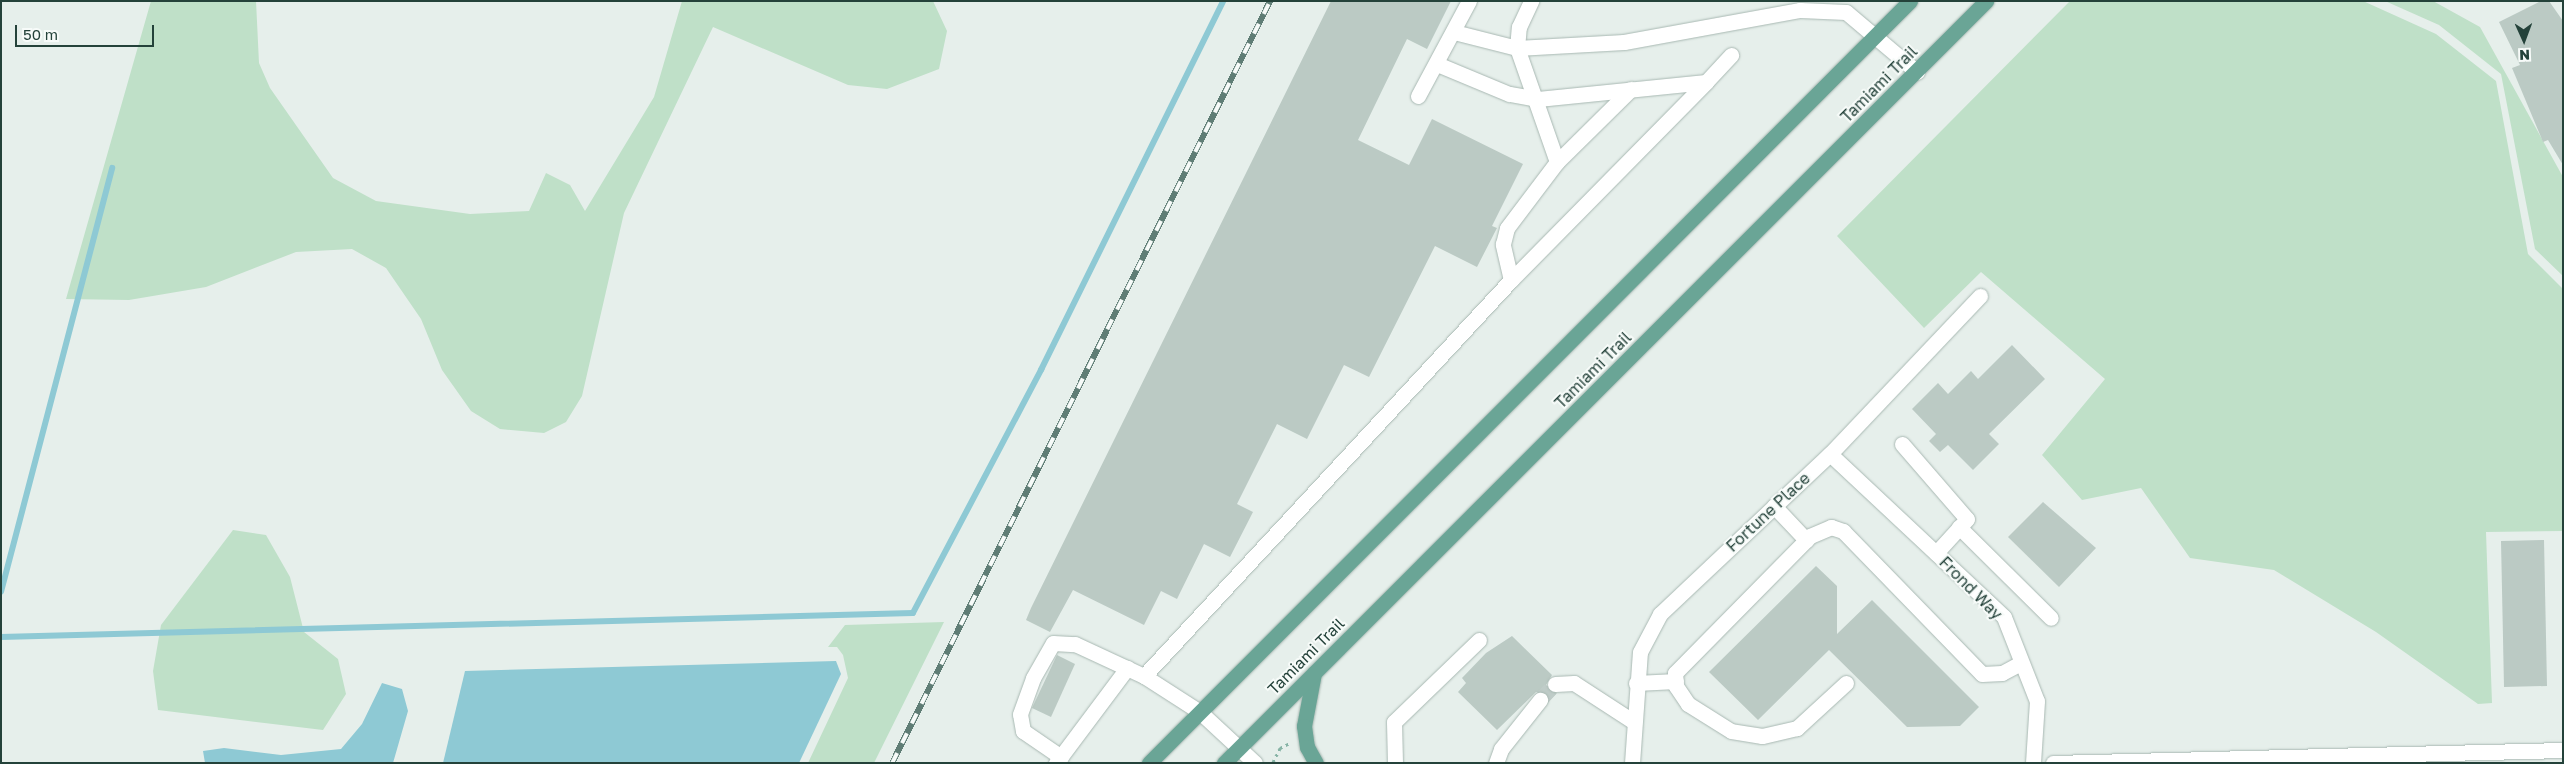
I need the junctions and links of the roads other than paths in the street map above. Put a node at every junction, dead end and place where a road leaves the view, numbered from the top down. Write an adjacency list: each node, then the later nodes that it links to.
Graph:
1 (1469, 1): 5 (street)
2 (1532, 1): 7 (street)
3 (1910, 1): 6 (main road)
4 (1986, 1): 10 (main road, Tamiami Trail)
5 (1454, 32): 7 (street); 9 (street)
6 (1875, 37): 7 (street); 10 (street); 35 (main road)
7 (1517, 48): 14 (street)
8 (1732, 55): 11 (street)
9 (1437, 64): 13 (street); 14 (street)
10 (1916, 72): 28 (main road, Tamiami Trail)
11 (1706, 82): 12 (street); 16 (street)
12 (1631, 89): 14 (street); 15 (street)
13 (1418, 96)
14 (1538, 99): 15 (street)
15 (1557, 162): 16 (street)
16 (1511, 280): 29 (street)
17 (1980, 296): 19 (street, Fortune Place)
18 (1902, 444): 21 (street)
19 (1830, 454): 20 (street, Fortune Place); 23 (street, Frond Way)
20 (1774, 506): 22 (street); 33 (street, Fortune Place)
21 (1959, 528): 23 (street); 24 (street)
22 (1806, 540): 26 (street); 30 (street)
23 (1936, 554): 26 (street, Frond Way)
24 (2051, 618)
25 (1479, 640): 45 (street)
26 (2021, 663): 48 (street, Frond Way)
27 (1127, 668): 29 (street); 40 (street); 40 (street)
28 (1314, 673): 37 (main road, Tamiami Trail); 44 (main road)
29 (1144, 676): 35 (street)
30 (1676, 681): 31 (street); 33 (street)
31 (1846, 683)
32 (1554, 684): 36 (street)
33 (1636, 684): 36 (street, Fortune Place)
34 (1540, 700): 46 (street)
35 (1200, 712): 37 (street); 41 (main road)
36 (1634, 722): 47 (street, Fortune Place)
37 (1238, 748): 42 (main road, Tamiami Trail); 43 (street)
38 (2563, 750): 39 (street)
39 (2396, 758): 49 (street)
40 (1058, 760)
41 (1149, 763)
42 (1224, 763)
43 (1255, 763)
44 (1316, 763)
45 (1395, 763)
46 (1496, 763)
47 (1632, 763)
48 (2033, 763)
49 (2053, 763)

